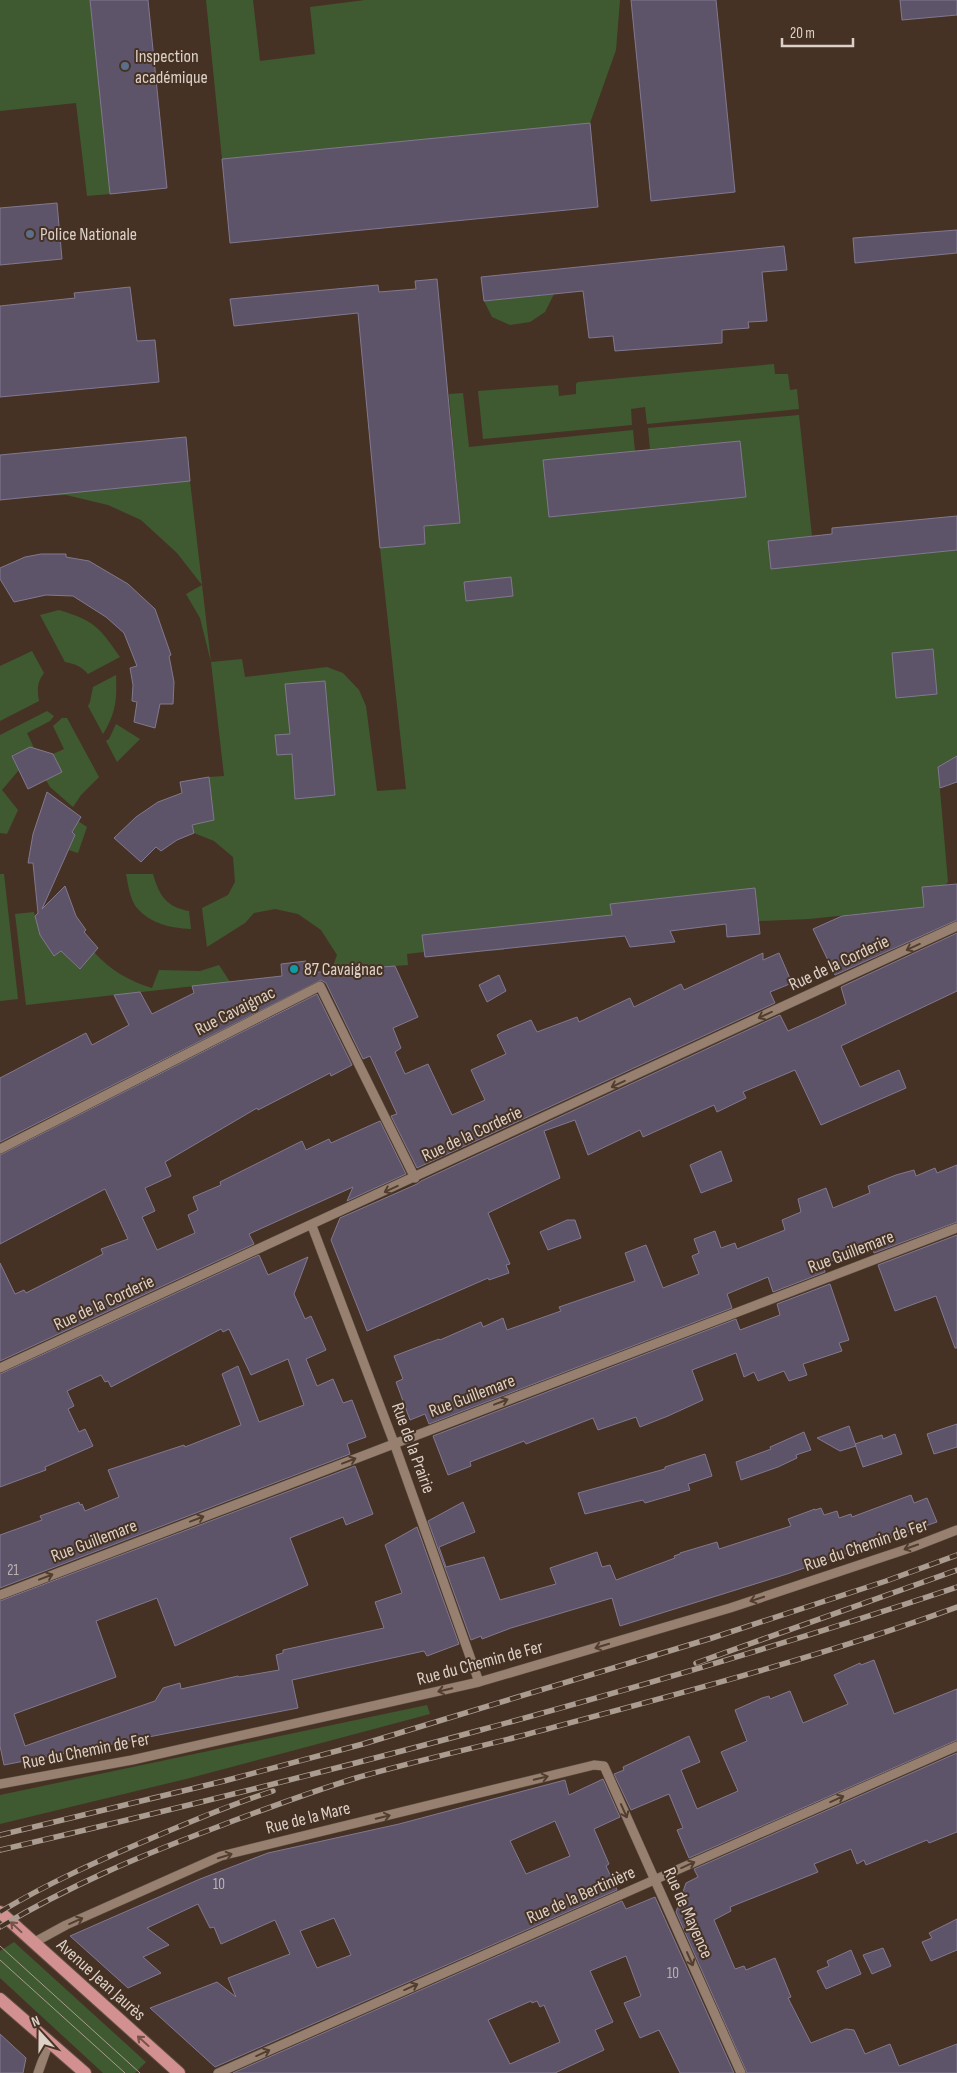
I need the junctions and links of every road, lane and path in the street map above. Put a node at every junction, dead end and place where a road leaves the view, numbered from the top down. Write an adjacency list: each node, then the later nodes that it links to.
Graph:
1 (957, 926): 3 (street, Rue de la Corderie, one-way to 3)
2 (0, 1149): 3 (street, Rue Cavaignac)
3 (415, 1178): 4 (street, Rue de la Corderie, one-way to 4)
4 (312, 1226): 6 (street, Rue de la Corderie); 7 (street, Rue de la Prairie)
5 (957, 1228): 7 (street, Rue Guillemare, one-way to 5)
6 (0, 1368)
7 (394, 1443): 9 (street, Rue Guillemare, one-way to 7); 10 (street, Rue de la Prairie)
8 (957, 1530): 10 (street, Rue du Chemin de Fer, one-way to 10)
9 (0, 1595)
10 (479, 1682): 13 (street, Rue du Chemin de Fer, one-way to 13)
11 (957, 1746): 14 (street, Rue de la Bertinière, one-way to 11)
12 (604, 1766): 14 (street, Rue de Mayence, one-way to 14); 16 (street, Rue de la Mare, one-way to 12)
13 (0, 1784)
14 (655, 1880): 22 (street, Rue de la Bertinière, one-way to 14); 23 (street, Rue de Mayence, one-way to 23)
15 (0, 1912): 16 (main road, Avenue Jean Jaurès, one-way to 15)
16 (33, 1943): 21 (main road, Avenue Jean Jaurès, one-way to 16)
17 (0, 1999): 18 (main road)
18 (49, 2042): 19 (street); 20 (main road)
19 (38, 2073)
20 (85, 2073)
21 (179, 2073)
22 (218, 2073)
23 (741, 2073)

